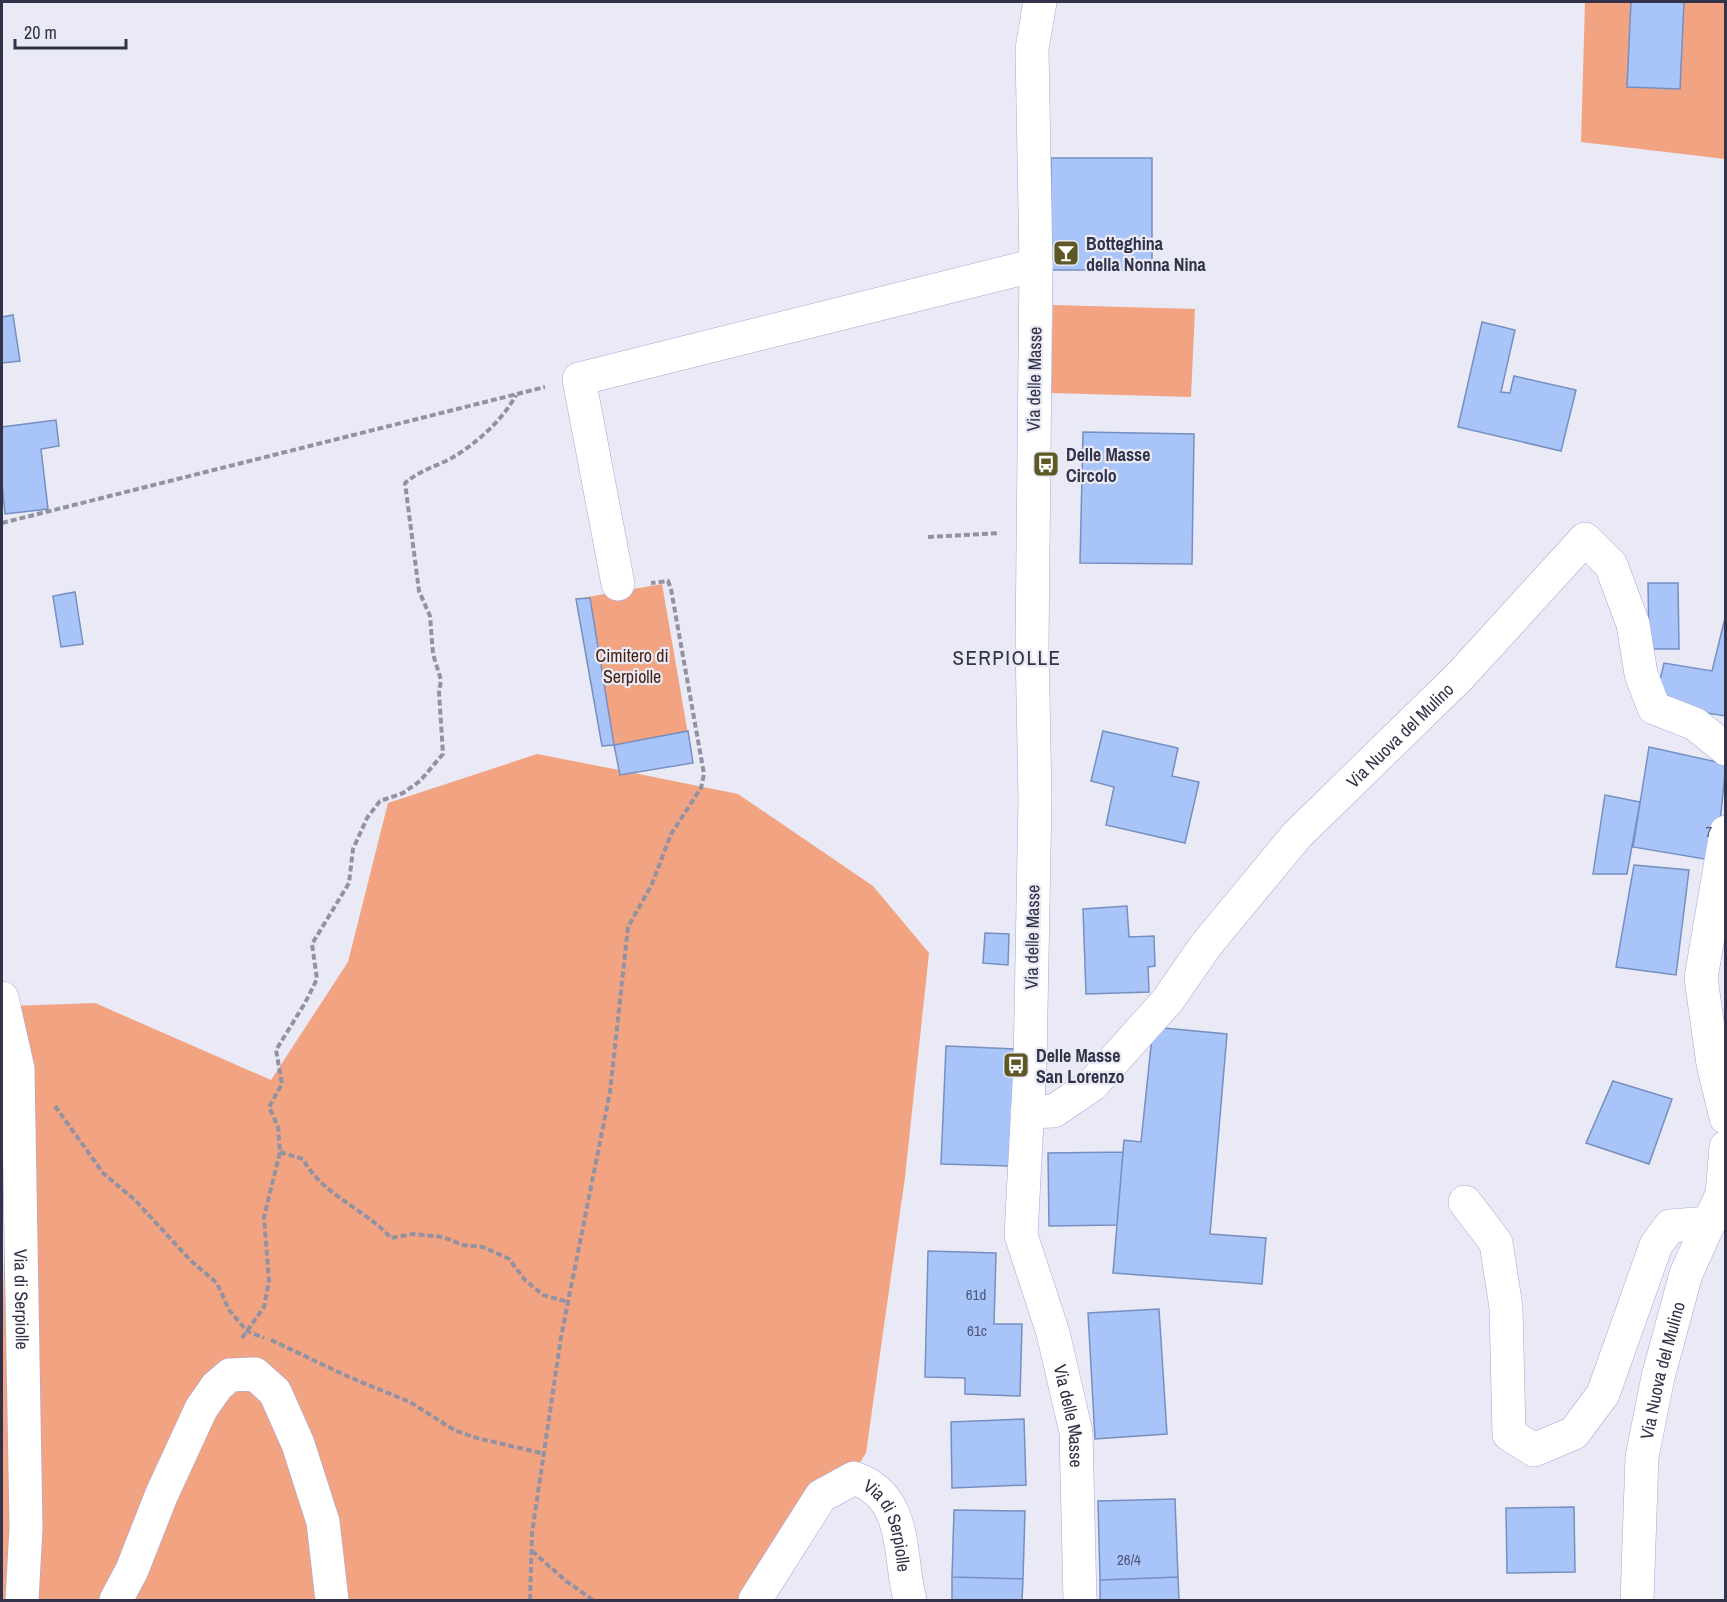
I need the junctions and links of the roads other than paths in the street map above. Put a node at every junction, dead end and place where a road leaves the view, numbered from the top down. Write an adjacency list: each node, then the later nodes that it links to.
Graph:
1 (1040, 2): 2 (street, Via delle Masse)
2 (1036, 265): 3 (street); 7 (street, Via delle Masse)
3 (618, 584)
4 (1725, 749): 7 (street, Via Nuova del Mulino)
5 (1725, 832): 8 (street)
6 (2, 998): 12 (street, Via di Serpiolle)
7 (1027, 1112): 17 (street, Via delle Masse)
8 (1725, 1118)
9 (1725, 1146): 11 (street, Via Nuova del Mulino)
10 (1465, 1202): 11 (street)
11 (1710, 1223): 18 (street, Via Nuova del Mulino)
12 (22, 1600)
13 (116, 1600): 14 (street)
14 (332, 1600)
15 (755, 1600): 16 (street, Via di Serpiolle)
16 (910, 1600)
17 (1080, 1600)
18 (1637, 1600)

